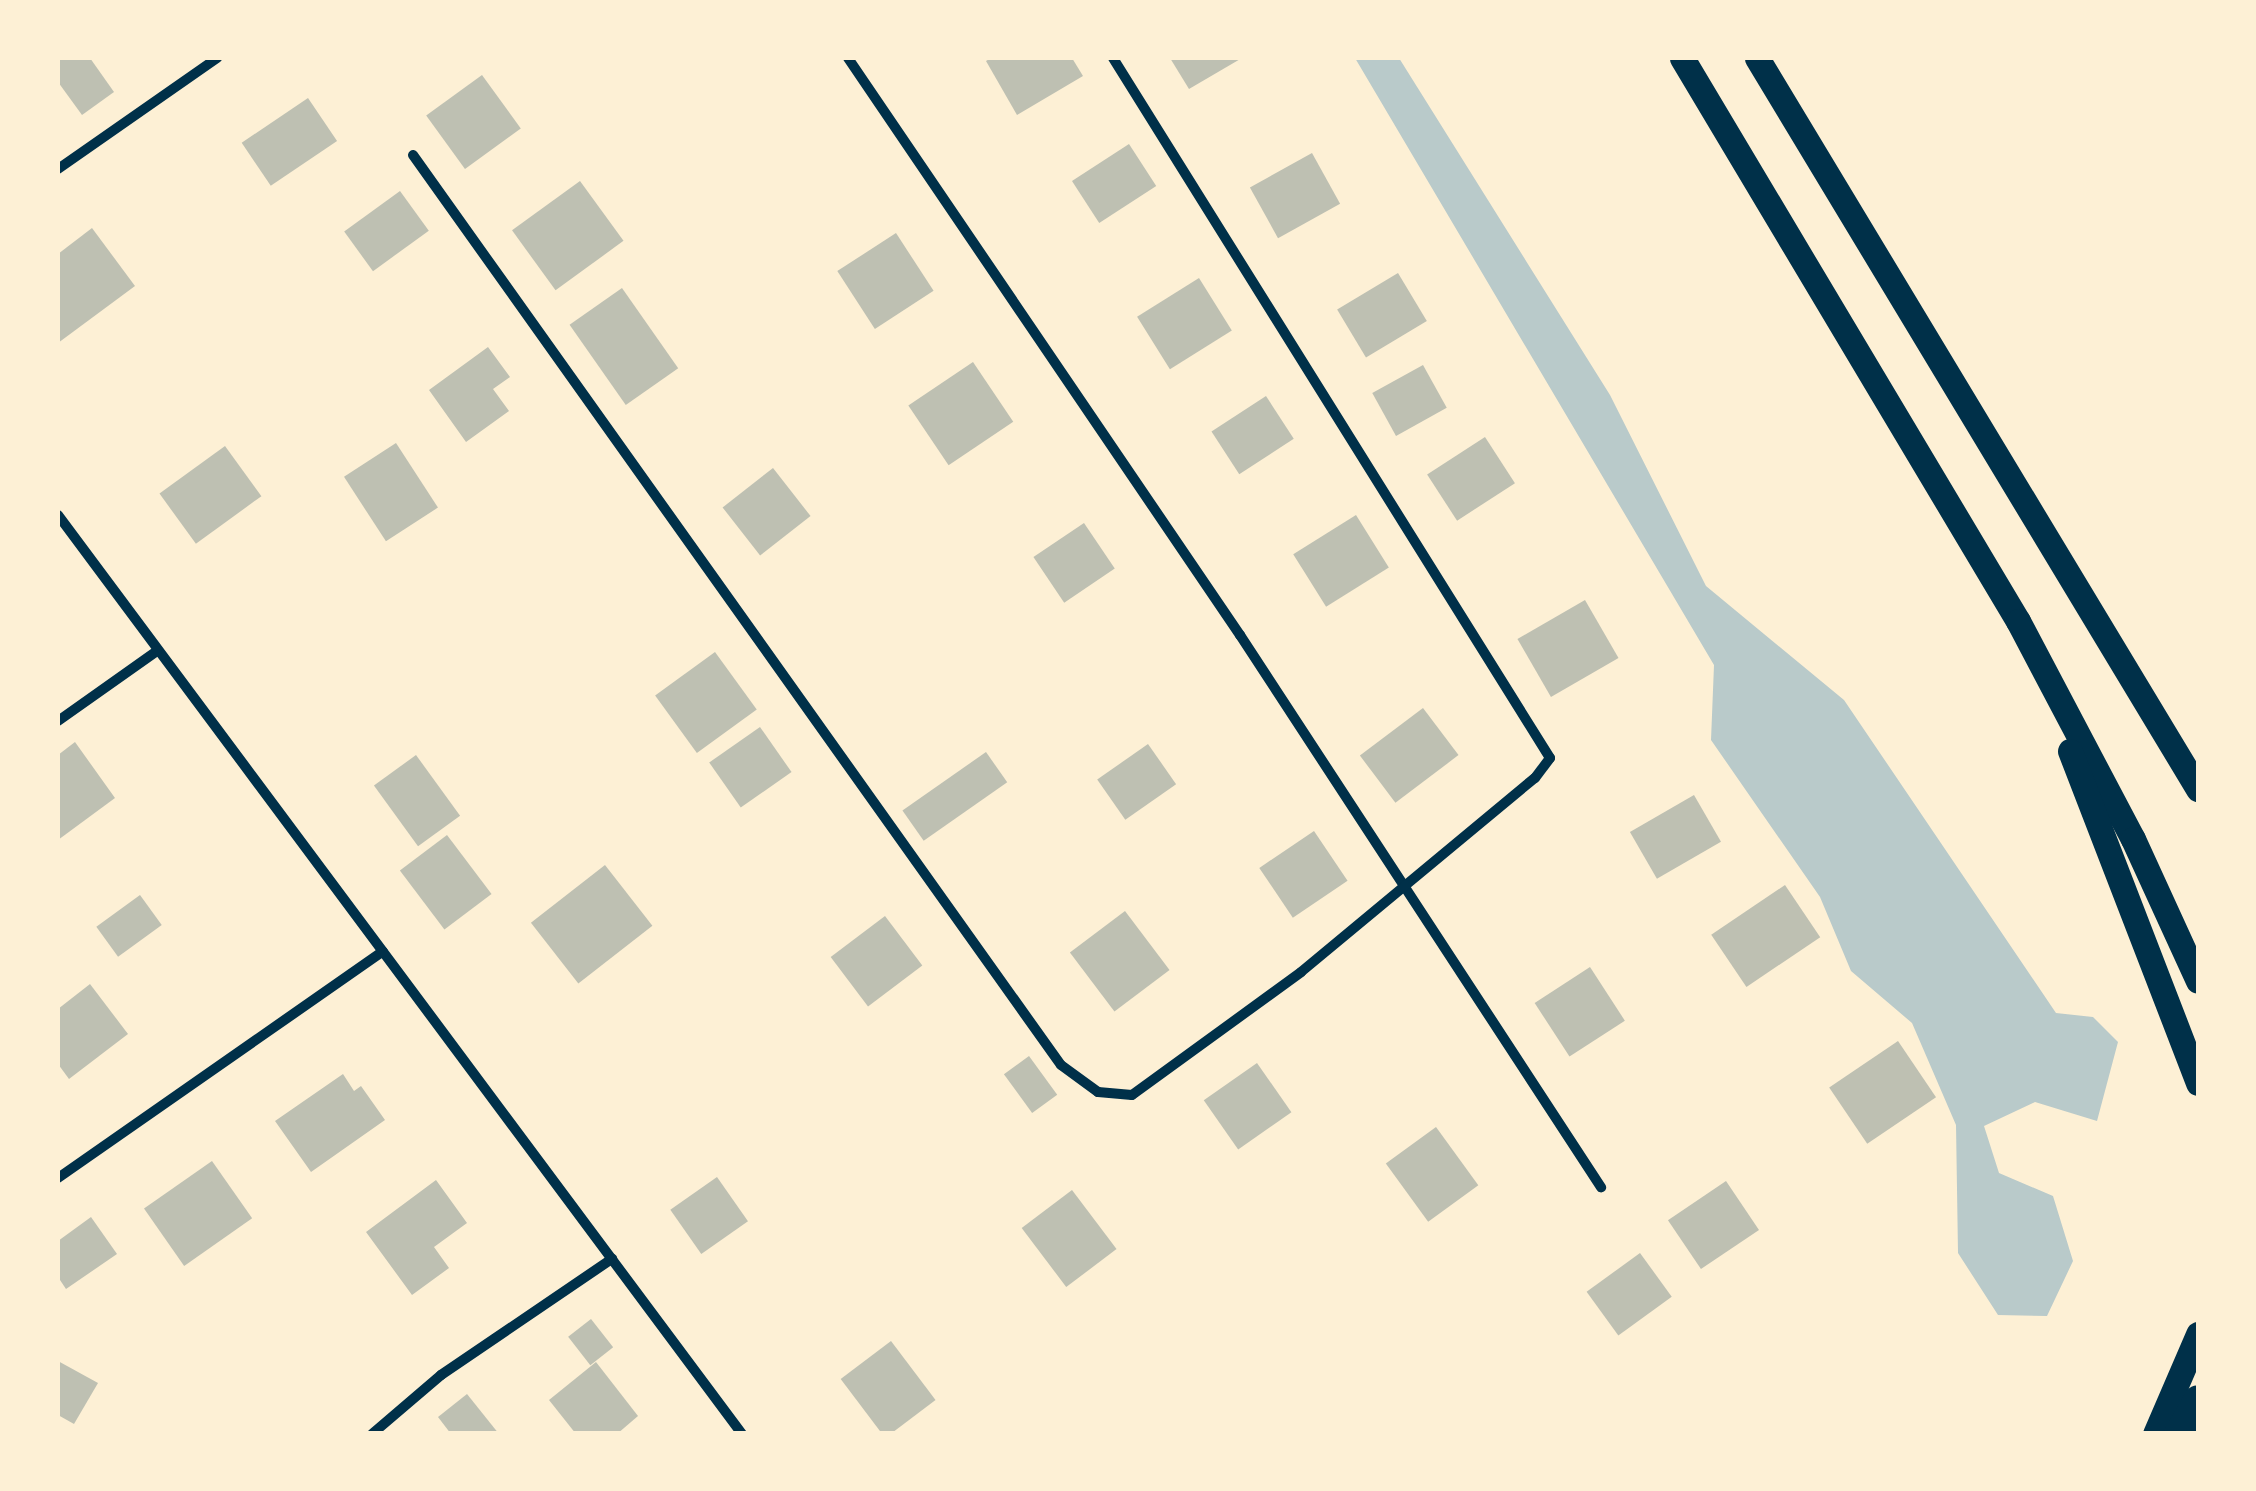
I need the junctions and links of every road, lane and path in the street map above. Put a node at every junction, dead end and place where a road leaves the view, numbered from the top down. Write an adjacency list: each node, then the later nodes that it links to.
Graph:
1 (217, 58): 7 (street)
2 (848, 58): 15 (street)
3 (1113, 58): 15 (street)
4 (1682, 58): 9 (main road)
5 (1757, 58): 11 (main road)
6 (413, 155): 15 (street)
7 (58, 168)
8 (58, 516): 10 (street)
9 (2018, 621): 17 (main road); 18 (main road)
10 (157, 651): 12 (street); 16 (street)
11 (2140, 692): 13 (main road); 14 (main road)
12 (58, 721)
13 (2198, 758)
14 (2198, 789)
15 (1403, 888): 20 (street)
16 (383, 951): 19 (street); 21 (street)
17 (2198, 981)
18 (2198, 1083)
19 (58, 1178)
20 (1601, 1187)
21 (612, 1259): 24 (street); 25 (street)
22 (2198, 1334): 26 (main road)
23 (2198, 1399): 27 (highway)
24 (372, 1434)
25 (742, 1434)
26 (2155, 1434)
27 (2178, 1434)

